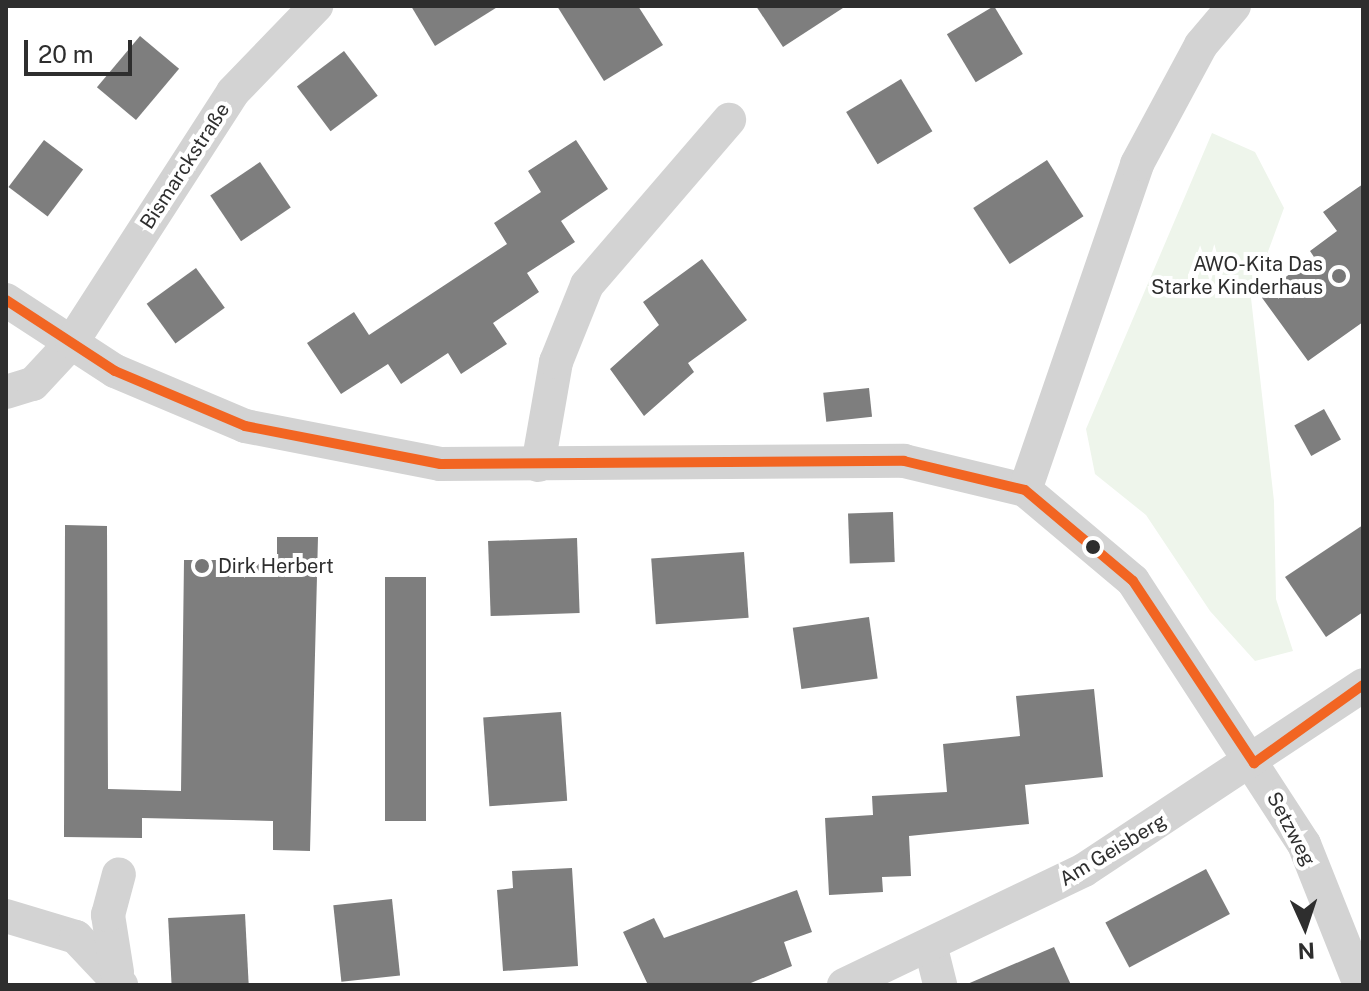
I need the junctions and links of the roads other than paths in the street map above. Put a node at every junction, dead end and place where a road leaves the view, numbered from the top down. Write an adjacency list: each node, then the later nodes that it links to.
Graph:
1 (316, 6): 5 (street, Bismarckstraße)
2 (1234, 6): 8 (street)
3 (729, 120): 7 (street)
4 (6, 300): 5 (street)
5 (72, 342): 6 (street, Bismarckstraße); 7 (street)
6 (6, 392)
7 (538, 465): 8 (street)
8 (1025, 490): 10 (street, Setzweg)
9 (1363, 685): 10 (street, Am Geisberg)
10 (1254, 763): 13 (street, Am Geisberg); 17 (street, Setzweg)
11 (119, 874): 14 (street)
12 (6, 916): 14 (street)
13 (931, 948): 15 (street, Am Geisberg); 16 (street)
14 (119, 979)
15 (844, 985)
16 (940, 985)
17 (1360, 985)

